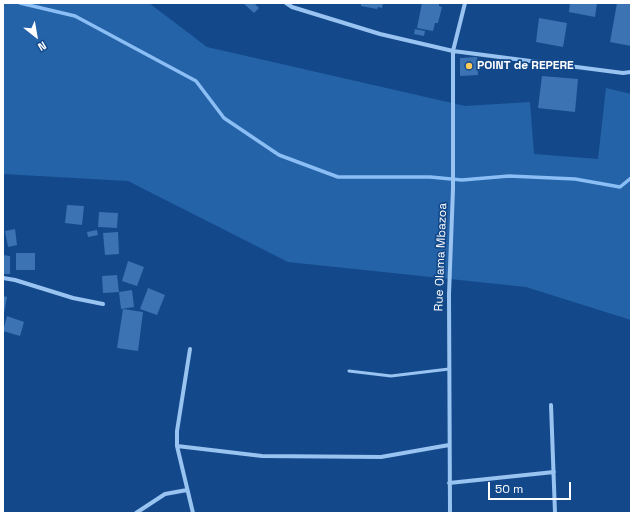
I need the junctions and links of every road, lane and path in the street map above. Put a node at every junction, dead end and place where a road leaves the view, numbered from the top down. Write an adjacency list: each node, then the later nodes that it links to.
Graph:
1 (286, 3): 3 (street)
2 (465, 3): 3 (street, Rue Olama Mbazoa)
3 (453, 51): 4 (street); 8 (street, Rue Olama Mbazoa)
4 (631, 72)
5 (3, 278): 6 (street)
6 (103, 304)
7 (190, 349): 12 (street)
8 (449, 369): 9 (lane); 11 (street, Rue Olama Mbazoa)
9 (349, 371)
10 (551, 405): 13 (street)
11 (449, 445): 12 (street); 14 (street, Rue Olama Mbazoa)
12 (177, 446): 15 (street)
13 (554, 472): 14 (street); 19 (street)
14 (449, 483): 18 (street, Rue Olama Mbazoa)
15 (188, 490): 16 (street); 17 (street)
16 (136, 513)
17 (193, 513)
18 (450, 513)
19 (555, 513)

